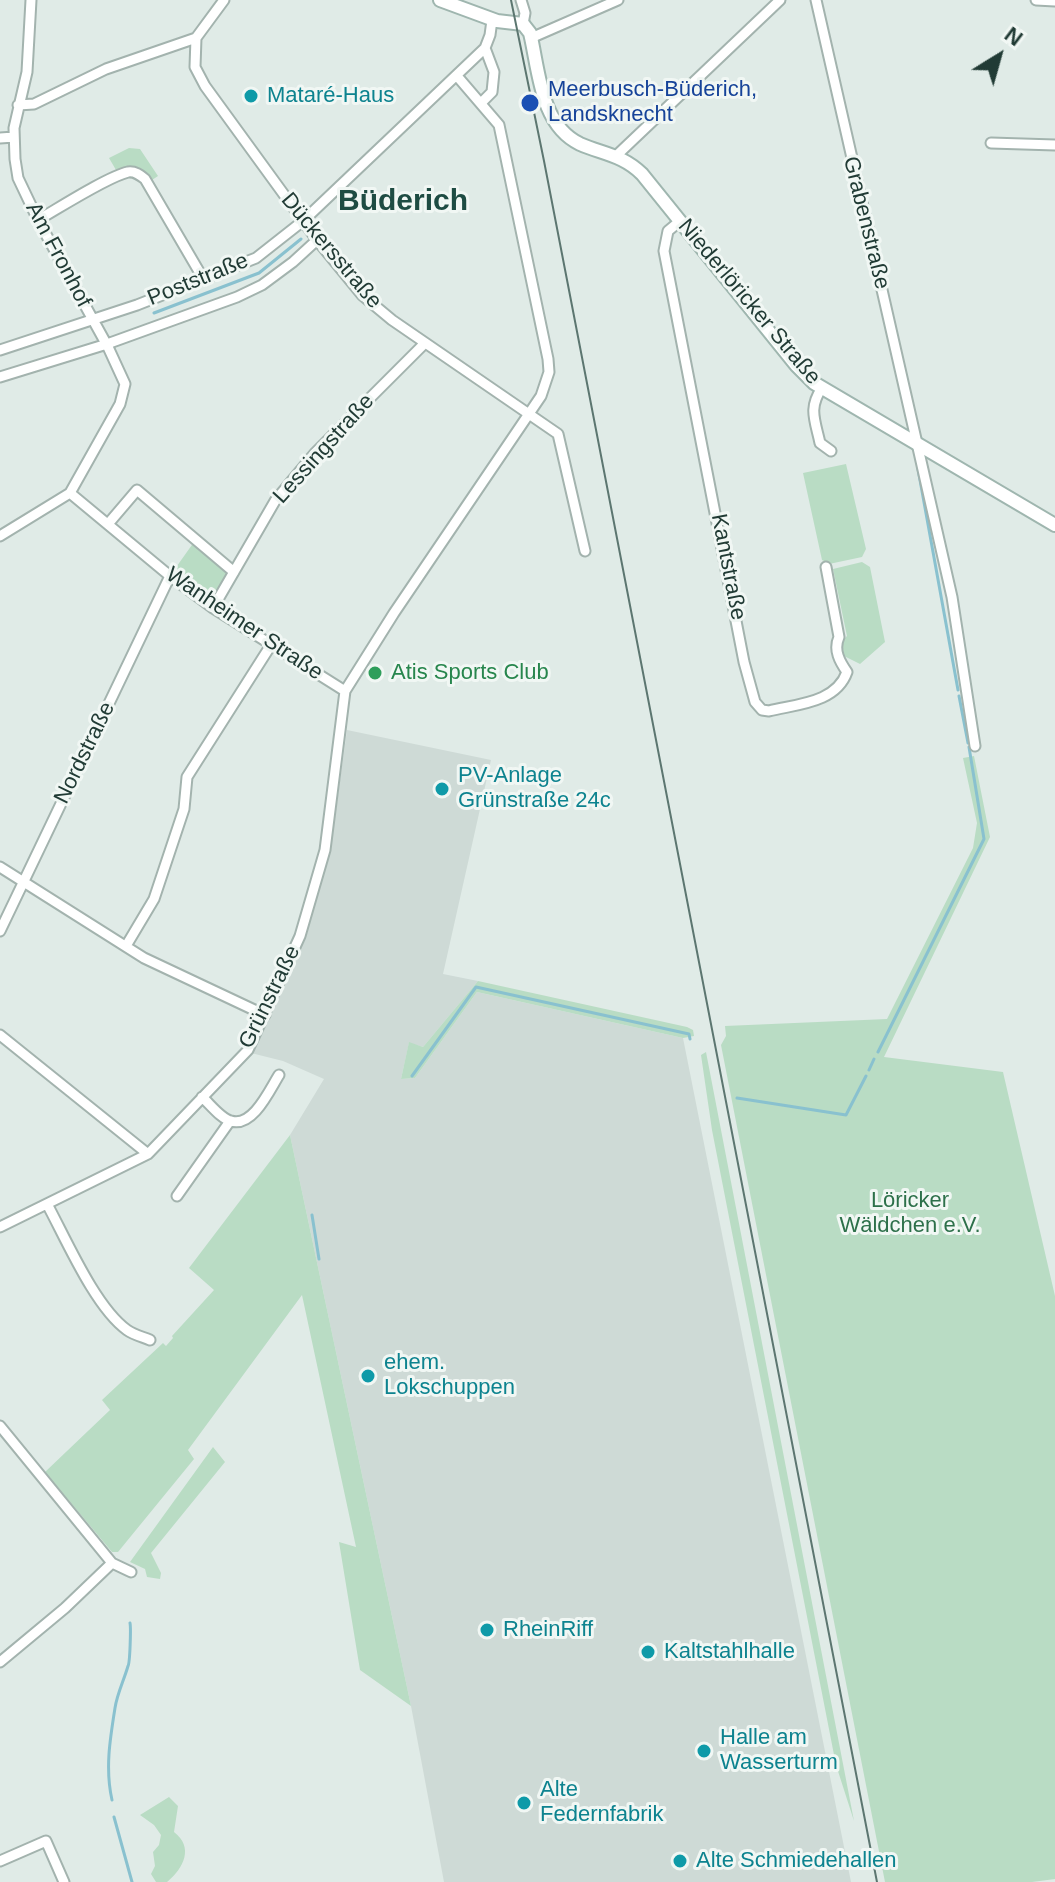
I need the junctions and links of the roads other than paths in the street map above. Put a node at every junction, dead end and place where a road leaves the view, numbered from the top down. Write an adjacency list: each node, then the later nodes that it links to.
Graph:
1 (31, 0): 17 (street, Am Fronhof)
2 (224, 0): 12 (street)
3 (521, 0): 11 (street)
4 (618, 0): 13 (street)
5 (780, 0): 22 (street)
6 (816, 0): 35 (street, Grabenstraße)
7 (1036, 0): 9 (street)
8 (447, 1): 10 (main road)
9 (1055, 1)
10 (492, 20): 11 (main road); 14 (street)
11 (519, 23): 13 (main road, Niederlöricker Straße)
12 (196, 38): 17 (street); 24 (street, Dückersstraße)
13 (531, 38): 22 (main road, Niederlöricker Straße)
14 (485, 48): 15 (street, Poststraße); 16 (street)
15 (457, 76): 16 (street); 24 (street, Poststraße)
16 (481, 103): 34 (street)
17 (18, 105): 18 (street, Am Fronhof)
18 (14, 137): 19 (street); 23 (street, Am Fronhof)
19 (0, 138)
20 (991, 143): 21 (street)
21 (1055, 145)
22 (617, 155): 25 (main road, Niederlöricker Straße)
23 (38, 220): 27 (street); 28 (street, Am Fronhof)
24 (303, 221): 26 (street, Dückersstraße); 27 (street, Poststraße)
25 (680, 221): 33 (main road, Niederlöricker Straße); 42 (street, Kantstraße)
26 (317, 240): 29 (street, Dückersstraße); 30 (street, Poststraße)
27 (204, 280): 28 (street, Poststraße)
28 (93, 320): 30 (street, Am Fronhof); 31 (street, Poststraße)
29 (425, 343): 34 (street, Dückersstraße); 43 (street, Lessingstraße)
30 (107, 344): 32 (street, Poststraße); 37 (street, Am Fronhof)
31 (0, 350)
32 (0, 377)
33 (822, 388): 35 (main road, Niederlöricker Straße); 36 (street)
34 (528, 414): 41 (street, Dückersstraße); 47 (street)
35 (919, 446): 39 (main road, Niederlöricker Straße); 48 (street, Grabenstraße)
36 (831, 451)
37 (70, 493): 38 (street, Wanheimer Straße); 40 (street)
38 (108, 524): 43 (street); 44 (street, Wanheimer Straße)
39 (1055, 525)
40 (0, 536)
41 (585, 551)
42 (826, 567)
43 (234, 572): 45 (street, Lessingstraße)
44 (170, 576): 45 (street, Wanheimer Straße); 50 (street, Nordstraße)
45 (213, 608): 46 (street, Wanheimer Straße)
46 (271, 645): 47 (street, Wanheimer Straße); 52 (street)
47 (345, 691): 53 (street, Grünstraße)
48 (975, 746)
49 (0, 867): 50 (street)
50 (23, 882): 51 (street, Nordstraße); 52 (street)
51 (0, 931)
52 (126, 946): 53 (street)
53 (265, 1015): 56 (street, Grünstraße)
54 (0, 1035): 58 (street)
55 (279, 1075): 57 (street)
56 (202, 1097): 57 (street); 58 (street, Grünstraße)
57 (230, 1121): 59 (street)
58 (148, 1154): 60 (street, Grünstraße)
59 (177, 1196)
60 (47, 1204): 61 (street, Grünstraße); 62 (street)
61 (0, 1227)
62 (150, 1340)
63 (0, 1427): 64 (street)
64 (112, 1563): 65 (street); 66 (street)
65 (131, 1572)
66 (0, 1662)
67 (0, 1861): 68 (street)
68 (64, 1882)

